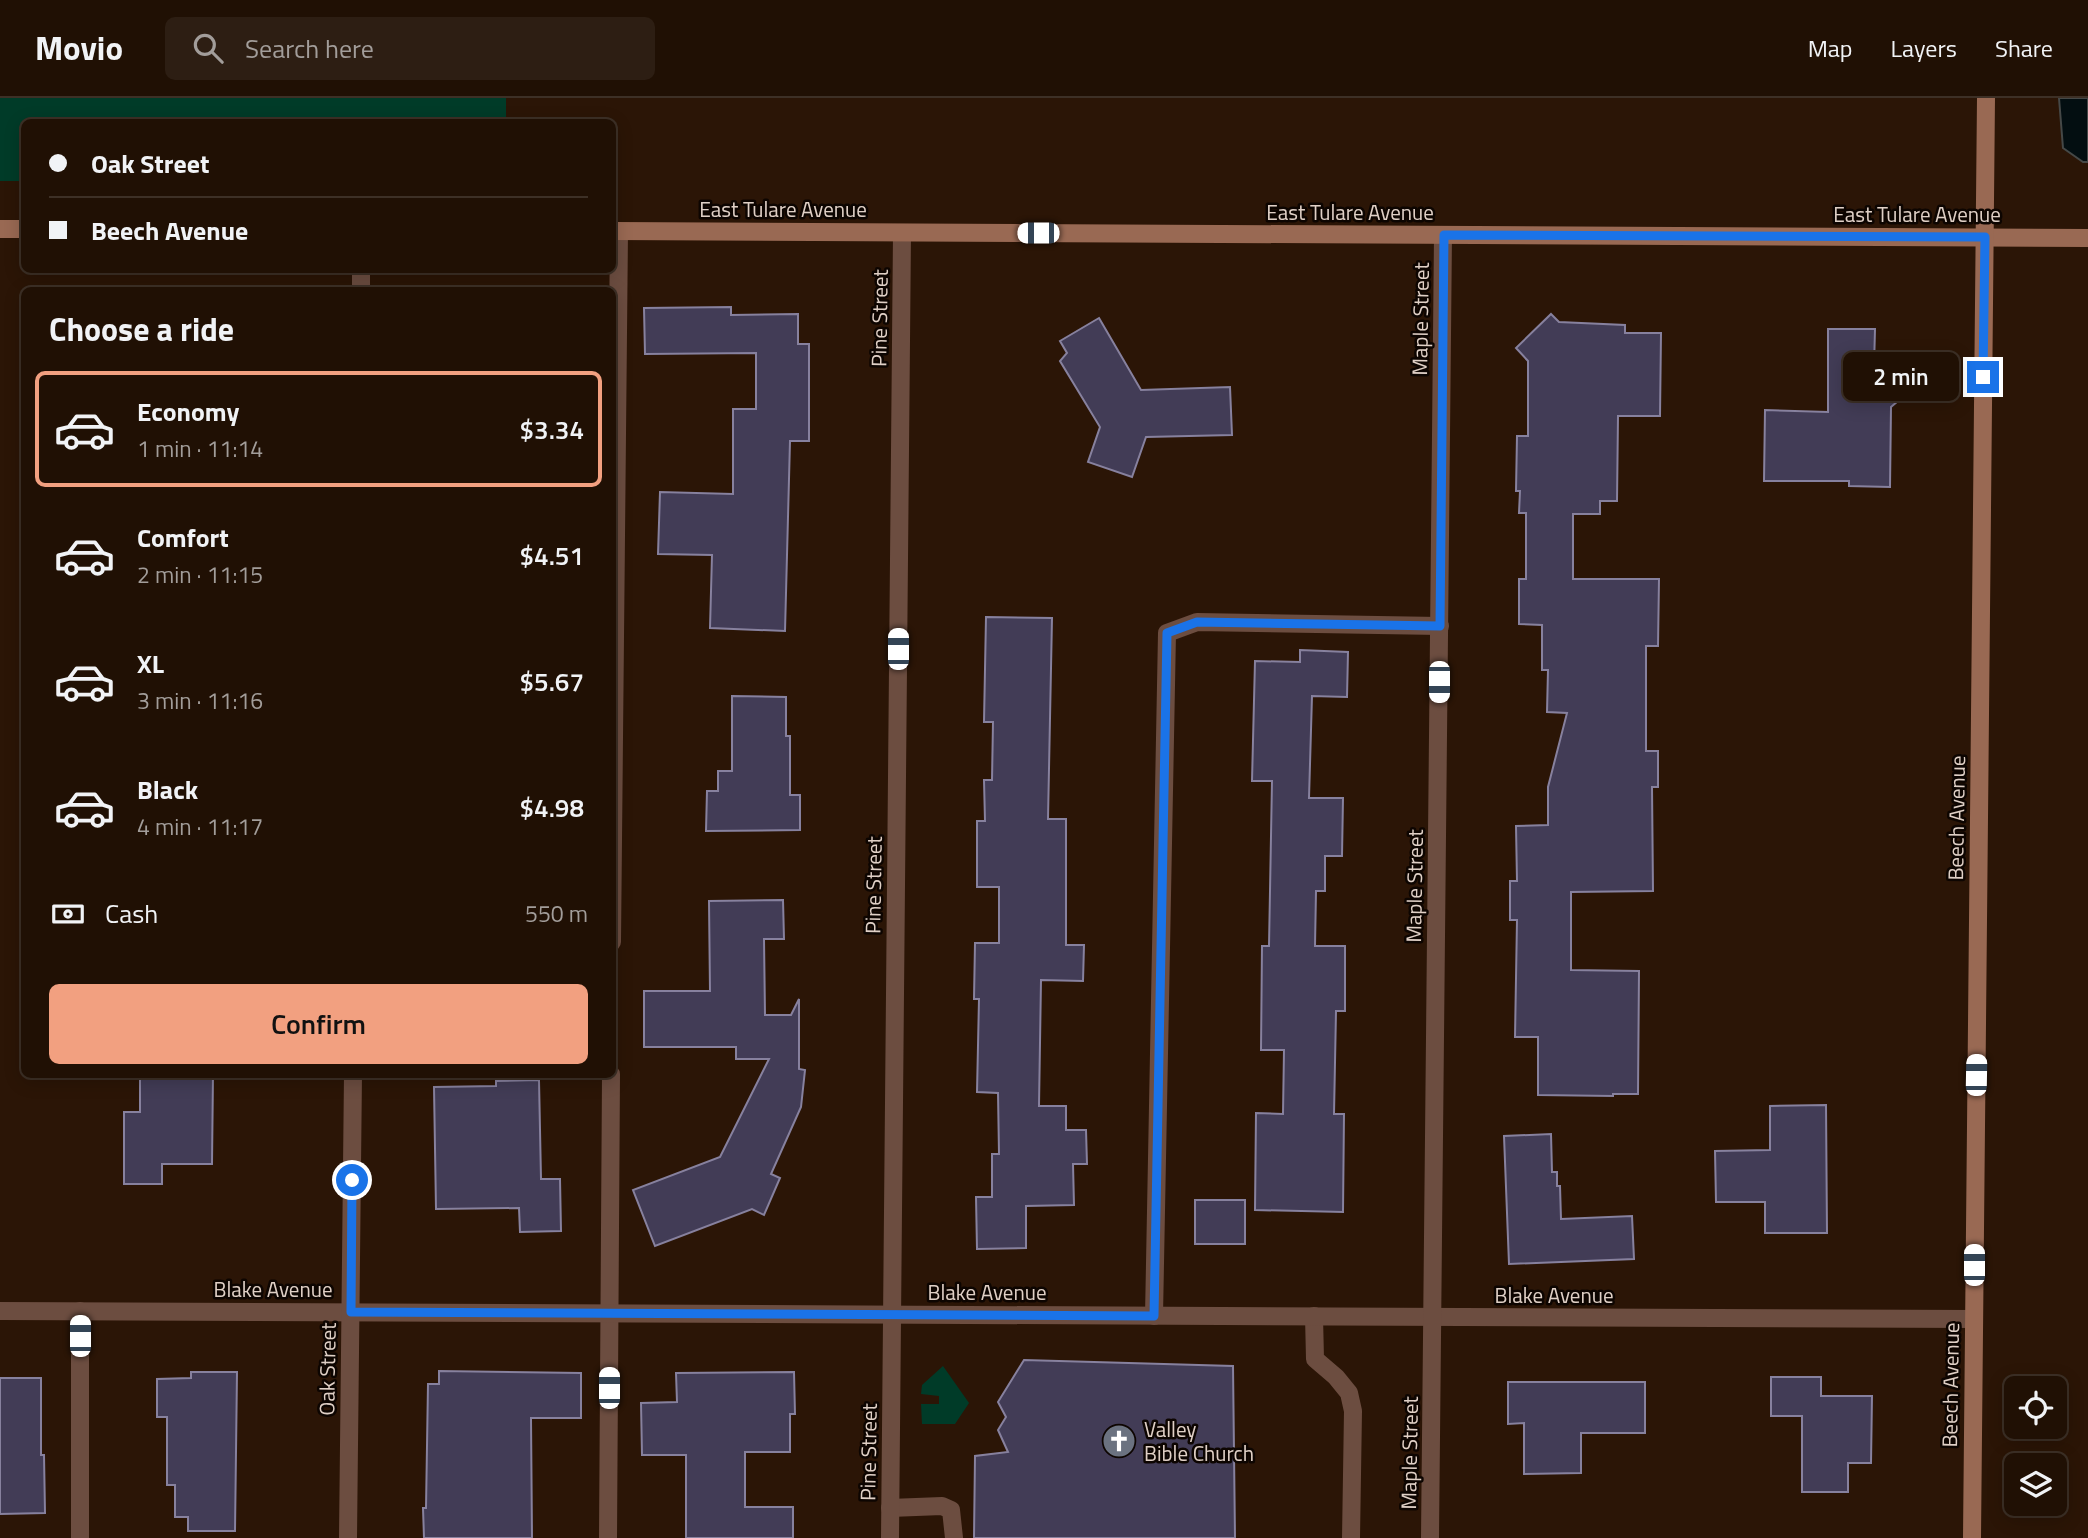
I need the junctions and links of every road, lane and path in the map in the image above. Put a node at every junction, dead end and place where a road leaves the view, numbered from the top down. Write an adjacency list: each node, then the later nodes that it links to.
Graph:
1 (1986, 98): 7 (street, Beech Avenue)
2 (0, 229): 3 (street)
3 (21, 229)
4 (616, 231): 5 (street, East Tulare Avenue)
5 (902, 233): 6 (street, East Tulare Avenue); 16 (street, Pine Street)
6 (1444, 235): 7 (street, East Tulare Avenue); 9 (street, Maple Street)
7 (1985, 237): 8 (street, East Tulare Avenue); 20 (street, Beech Avenue)
8 (2088, 238)
9 (1440, 626): 17 (street); 19 (street, Maple Street)
10 (353, 1078): 14 (street, Oak Street)
11 (611, 1078): 15 (street)
12 (0, 1311): 13 (street, Blake Avenue)
13 (80, 1311): 14 (street, Blake Avenue); 22 (street)
14 (351, 1312): 15 (street, Blake Avenue); 23 (street, Oak Street)
15 (609, 1313): 16 (street, Blake Avenue); 24 (street)
16 (892, 1314): 17 (street, Blake Avenue); 21 (street, Pine Street)
17 (1154, 1316): 18 (street, Blake Avenue)
18 (1314, 1316): 19 (street, Blake Avenue); 27 (street)
19 (1433, 1317): 20 (street, Blake Avenue); 28 (street, Maple Street)
20 (1974, 1319): 29 (street, Beech Avenue)
21 (890, 1508): 25 (street, Pine Street); 26 (street)
22 (80, 1538)
23 (348, 1538)
24 (608, 1538)
25 (890, 1538)
26 (954, 1538)
27 (1351, 1538)
28 (1430, 1538)
29 (1972, 1538)

